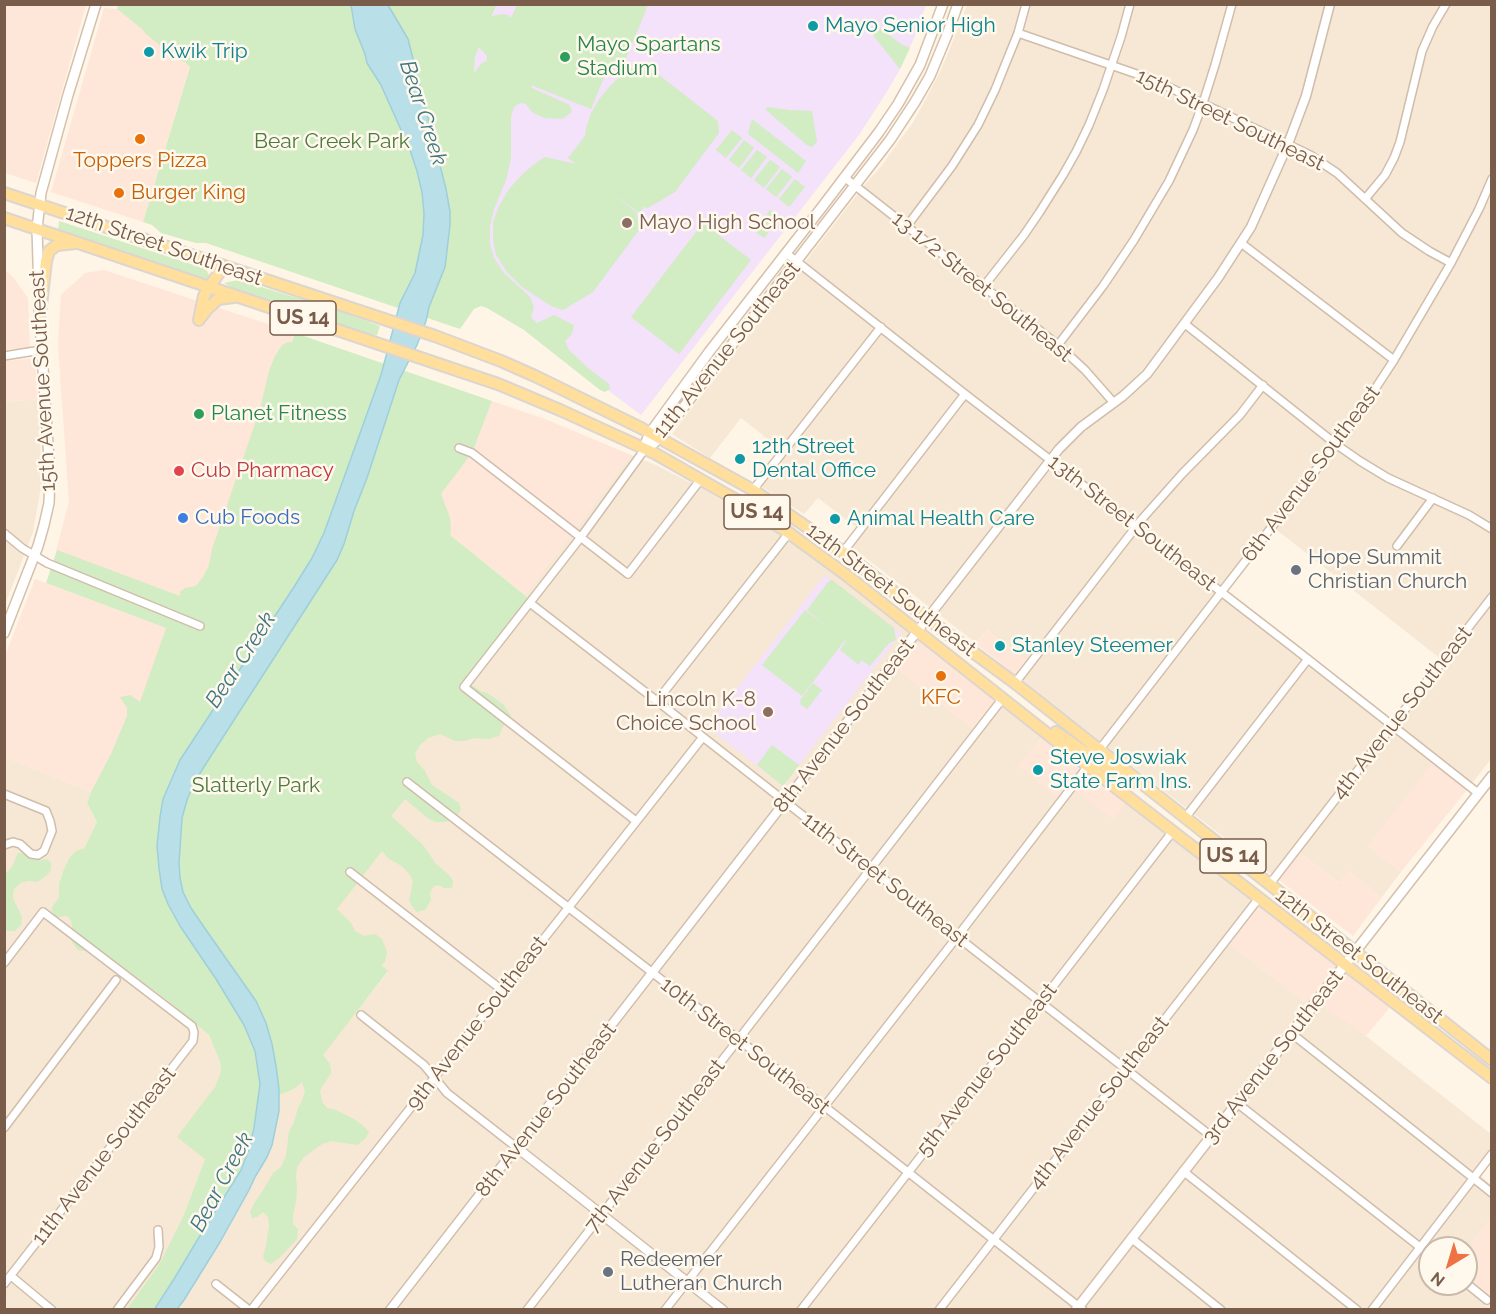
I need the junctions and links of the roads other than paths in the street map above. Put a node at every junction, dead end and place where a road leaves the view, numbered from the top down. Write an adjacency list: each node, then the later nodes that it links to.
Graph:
1 (96, 4): 18 (main road, 15th Avenue Southeast)
2 (943, 4): 13 (main road, 11th Avenue Southeast)
3 (958, 4): 15 (main road, 11th Avenue Southeast)
4 (1026, 4): 9 (street)
5 (1130, 4): 10 (street)
6 (1232, 4): 11 (street)
7 (1330, 4): 12 (street, 8th Avenue Southeast)
8 (1446, 4): 17 (street)
9 (1017, 33): 10 (street, 15th Street Southeast); 20 (street)
10 (1113, 65): 11 (street, 15th Street Southeast); 29 (street)
11 (1203, 102): 12 (street, 15th Street Southeast); 34 (street)
12 (1288, 144): 17 (street, 15th Street Southeast); 23 (street, 8th Avenue Southeast)
13 (844, 177): 15 (street, 13 1/2 Street Southeast); 24 (main road, 11th Avenue Southeast)
14 (1491, 179): 26 (street, 6th Avenue Southeast)
15 (855, 186): 20 (street, 13 1/2 Street Southeast); 25 (main road, 11th Avenue Southeast)
16 (4, 193): 18 (main road, 12th Street Southeast / US 14)
17 (1365, 199): 26 (street, 15th Street Southeast)
18 (39, 204): 21 (main road, 15th Avenue Southeast); 27 (main road, 12th Street Southeast / US 14)
19 (4, 218): 21 (main road, 12th Street Southeast / US 14)
20 (907, 226): 29 (street, 13 1/2 Street Southeast)
21 (37, 229): 22 (main road, 12th Street Southeast / US 14); 31 (main road, 15th Avenue Southeast)
22 (79, 243): 28 (main road, 12th Street Southeast / US 14); 31 (main road)
23 (1241, 243): 32 (street, 8th Avenue Southeast); 37 (street)
24 (786, 253): 25 (street, 13th Street Southeast); 41 (main road, 11th Avenue Southeast)
25 (798, 262): 33 (street, 13th Street Southeast); 41 (main road, 11th Avenue Southeast)
26 (1451, 263): 37 (street, 6th Avenue Southeast)
27 (224, 266): 28 (main road); 41 (main road, 12th Street Southeast / US 14)
28 (209, 286): 30 (main road, 12th Street Southeast / US 14); 30 (main road)
29 (984, 286): 34 (street, 13 1/2 Street Southeast)
30 (238, 296): 44 (main road, 12th Street Southeast / US 14)
31 (40, 314): 35 (main road, 15th Avenue Southeast)
32 (1185, 324): 38 (street); 40 (street, 8th Avenue Southeast)
33 (881, 327): 39 (street, 13th Street Southeast); 47 (street)
34 (1058, 345): 40 (street, 13 1/2 Street Southeast)
35 (41, 350): 36 (street); 56 (main road, 15th Avenue Southeast)
36 (4, 356)
37 (1394, 360): 42 (street, 6th Avenue Southeast)
38 (1263, 385): 42 (street); 49 (street)
39 (965, 394): 45 (street, 13th Street Southeast); 55 (street)
40 (1114, 403): 45 (street, 8th Avenue Southeast)
41 (654, 435): 44 (main road, 11th Avenue Southeast); 47 (main road, 12th Street Southeast / US 14)
42 (1337, 445): 48 (street); 57 (street, 6th Avenue Southeast)
43 (459, 448): 53 (street)
44 (645, 449): 46 (main road, 12th Street Southeast / US 14); 53 (street, 11th Avenue Southeast)
45 (1051, 459): 49 (street, 13th Street Southeast); 61 (street, 8th Avenue Southeast)
46 (700, 479): 52 (main road, 12th Street Southeast / US 14); 53 (street)
47 (753, 490): 55 (main road, 12th Street Southeast / US 14)
48 (1432, 498): 50 (street); 54 (street)
49 (1137, 526): 57 (street, 13th Street Southeast); 66 (street)
50 (1491, 528)
51 (4, 533): 56 (street)
52 (789, 533): 63 (main road, 12th Street Southeast / US 14); 68 (street)
53 (581, 537): 59 (street, 11th Avenue Southeast)
54 (1397, 546)
55 (843, 552): 61 (main road, 12th Street Southeast / US 14)
56 (34, 556): 60 (main road, 15th Avenue Southeast); 62 (street)
57 (1222, 593): 65 (street, 13th Street Southeast); 72 (street, 6th Avenue Southeast)
58 (1491, 597): 69 (street, 4th Avenue Southeast)
59 (530, 603): 68 (street, 11th Street Southeast); 81 (street, 11th Avenue Southeast)
60 (8, 611): 64 (main road, 15th Avenue Southeast)
61 (928, 619): 63 (street, 8th Avenue Southeast); 66 (main road, 12th Street Southeast / US 14)
62 (200, 626)
63 (918, 631): 67 (main road, 12th Street Southeast / US 14); 79 (street, 8th Avenue Southeast)
64 (4, 633)
65 (1308, 659): 69 (street, 13th Street Southeast); 80 (street)
66 (1015, 683): 72 (main road, 12th Street Southeast / US 14)
67 (1003, 698): 70 (main road, 12th Street Southeast / US 14); 84 (street, 7th Avenue Southeast)
68 (657, 701): 71 (street, 11th Street Southeast)
69 (1392, 726): 77 (street, 13th Street Southeast); 86 (street, 4th Avenue Southeast)
70 (1041, 729): 72 (main road); 73 (main road, 12th Street Southeast / US 14)
71 (703, 737): 79 (street, 11th Street Southeast); 81 (street, 9th Avenue Southeast)
72 (1100, 749): 76 (main road, 12th Street Southeast / US 14)
73 (1088, 766): 76 (main road); 82 (main road, 12th Street Southeast / US 14); 89 (street)
74 (1491, 776): 77 (main road, 3rd Avenue Southeast)
75 (407, 782): 88 (street, 10th Street Southeast)
76 (1146, 786): 80 (main road, 12th Street Southeast / US 14)
77 (1478, 793): 90 (main road, 3rd Avenue Southeast)
78 (4, 794): 83 (street)
79 (785, 801): 84 (street, 11th Street Southeast); 93 (street, 8th Avenue Southeast)
80 (1185, 818): 86 (main road, 12th Street Southeast / US 14)
81 (636, 821): 88 (street, 9th Avenue Southeast)
82 (1173, 831): 87 (main road, 12th Street Southeast / US 14); 96 (street, 5th Avenue Southeast)
83 (4, 845)
84 (870, 869): 89 (street, 11th Street Southeast); 99 (street, 7th Avenue Southeast)
85 (350, 872): 95 (street)
86 (1269, 885): 90 (main road, 12th Street Southeast / US 14)
87 (1259, 898): 92 (main road, 12th Street Southeast / US 14); 101 (street, 4th Avenue Southeast)
88 (567, 908): 93 (street, 10th Street Southeast); 95 (street, 9th Avenue Southeast)
89 (957, 937): 96 (street, 11th Street Southeast); 105 (street)
90 (1354, 952): 92 (main road, 3rd Avenue Southeast); 100 (main road, 12th Street Southeast / US 14)
91 (4, 963): 121 (street, 11th Avenue Southeast)
92 (1345, 965): 98 (main road, 3rd Avenue Southeast); 103 (main road, 12th Street Southeast / US 14)
93 (652, 974): 99 (street, 10th Street Southeast); 108 (street, 8th Avenue Southeast)
94 (116, 980): 106 (street)
95 (502, 990): 102 (street, 9th Avenue Southeast)
96 (1041, 1002): 101 (street, 11th Street Southeast); 111 (street, 5th Avenue Southeast)
97 (360, 1015): 102 (street)
98 (1291, 1033): 104 (main road, 3rd Avenue Southeast); 112 (street)
99 (738, 1040): 105 (street, 10th Street Southeast); 114 (street, 7th Avenue Southeast)
100 (1491, 1060)
101 (1125, 1068): 107 (street, 11th Street Southeast); 118 (street, 4th Avenue Southeast)
102 (435, 1078): 108 (street); 130 (street, 9th Avenue Southeast)
103 (1491, 1078)
104 (1237, 1103): 107 (main road, 3rd Avenue Southeast); 119 (street)
105 (824, 1106): 111 (street, 10th Street Southeast); 122 (street)
106 (5, 1124)
107 (1211, 1136): 110 (main road, 3rd Avenue Southeast)
108 (516, 1147): 114 (street); 131 (street, 8th Avenue Southeast)
109 (1491, 1154): 112 (street)
110 (1183, 1171): 117 (main road, 3rd Avenue Southeast); 138 (street)
111 (908, 1172): 118 (street, 10th Street Southeast); 135 (street, 5th Avenue Southeast)
112 (1473, 1177): 113 (street); 116 (street)
113 (1491, 1193)
114 (601, 1215): 122 (street); 132 (street, 7th Avenue Southeast)
115 (158, 1230): 129 (street)
116 (1428, 1236)
117 (1131, 1238): 127 (main road, 3rd Avenue Southeast); 137 (street)
118 (993, 1239): 127 (street, 10th Street Southeast); 136 (street, 4th Avenue Southeast)
119 (1418, 1245)
120 (1418, 1250): 139 (street)
121 (10, 1276): 123 (street, 11th Avenue Southeast); 128 (street)
122 (687, 1281): 133 (street); 134 (street)
123 (4, 1284)
124 (216, 1284): 130 (street)
125 (1478, 1293): 126 (street)
126 (1487, 1300)
127 (1079, 1308)
128 (52, 1310)
129 (117, 1310)
130 (250, 1310)
131 (390, 1310)
132 (527, 1310)
133 (665, 1310)
134 (723, 1310)
135 (801, 1310)
136 (939, 1310)
137 (1221, 1310)
138 (1357, 1310)
139 (1372, 1310)

